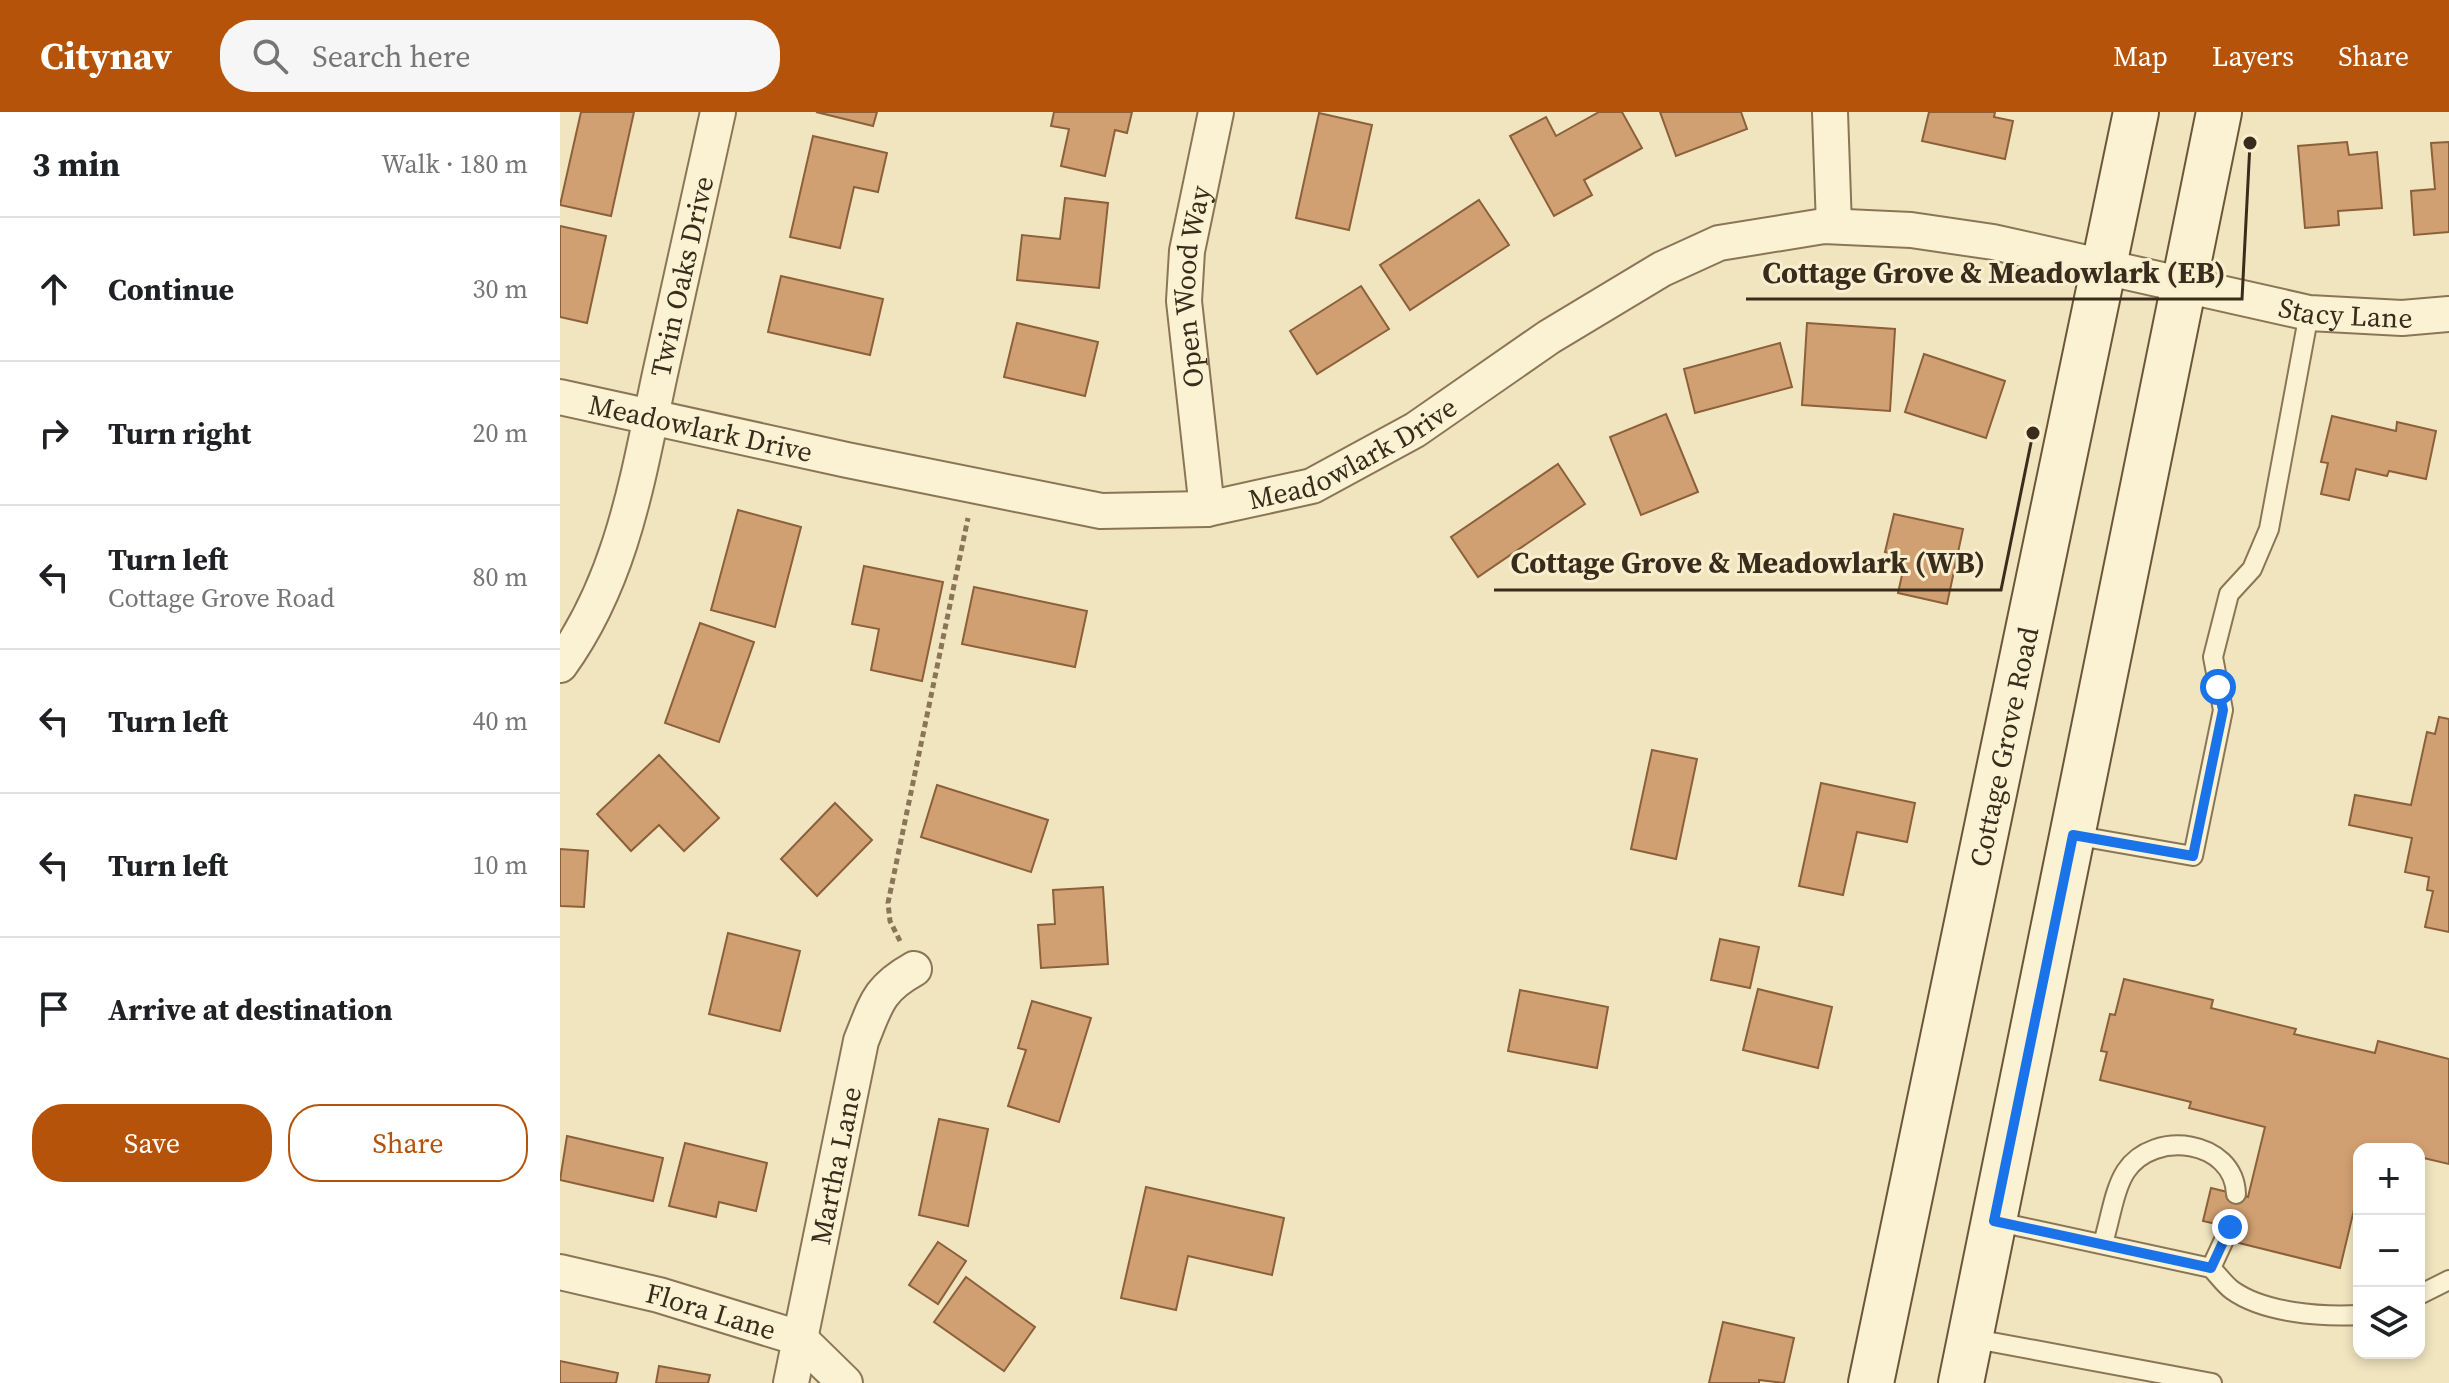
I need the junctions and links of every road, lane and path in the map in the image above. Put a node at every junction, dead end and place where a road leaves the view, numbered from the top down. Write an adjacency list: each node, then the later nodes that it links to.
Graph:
1 (718, 112): 12 (street, Twin Oaks Drive)
2 (1216, 112): 14 (street, Open Wood Way)
3 (1830, 112): 6 (street)
4 (2136, 112): 7 (main road, Cottage Grove Road)
5 (2219, 112): 8 (main road)
6 (1834, 226): 7 (street, Meadowlark Drive); 14 (street, Meadowlark Drive)
7 (2103, 267): 8 (street, Stacy Lane); 31 (main road, Cottage Grove Road)
8 (2184, 286): 9 (street, Stacy Lane); 16 (main road)
9 (2309, 313): 10 (street, Stacy Lane); 16 (lane)
10 (2449, 314)
11 (560, 397): 12 (street, Meadowlark Drive)
12 (651, 417): 13 (street, Meadowlark Drive); 15 (street, Twin Oaks Drive)
13 (974, 486): 14 (street, Meadowlark Drive); 17 (path)
14 (1207, 509)
15 (560, 665)
16 (2073, 835): 19 (main road)
17 (914, 969): 27 (street, Martha Lane)
18 (2236, 1194): 21 (lane)
19 (1994, 1221): 21 (lane); 28 (main road)
20 (2230, 1227): 22 (lane)
21 (2103, 1243): 22 (lane)
22 (2211, 1268): 26 (lane)
23 (560, 1272): 27 (street, Flora Lane)
24 (2449, 1280): 25 (lane)
25 (2425, 1292)
26 (2353, 1315)
27 (799, 1338): 29 (street, Martha Lane); 30 (street, Flora Lane)
28 (1970, 1338): 32 (main road); 33 (lane)
29 (791, 1383)
30 (845, 1383)
31 (1871, 1383)
32 (1961, 1383)
33 (2212, 1383)

